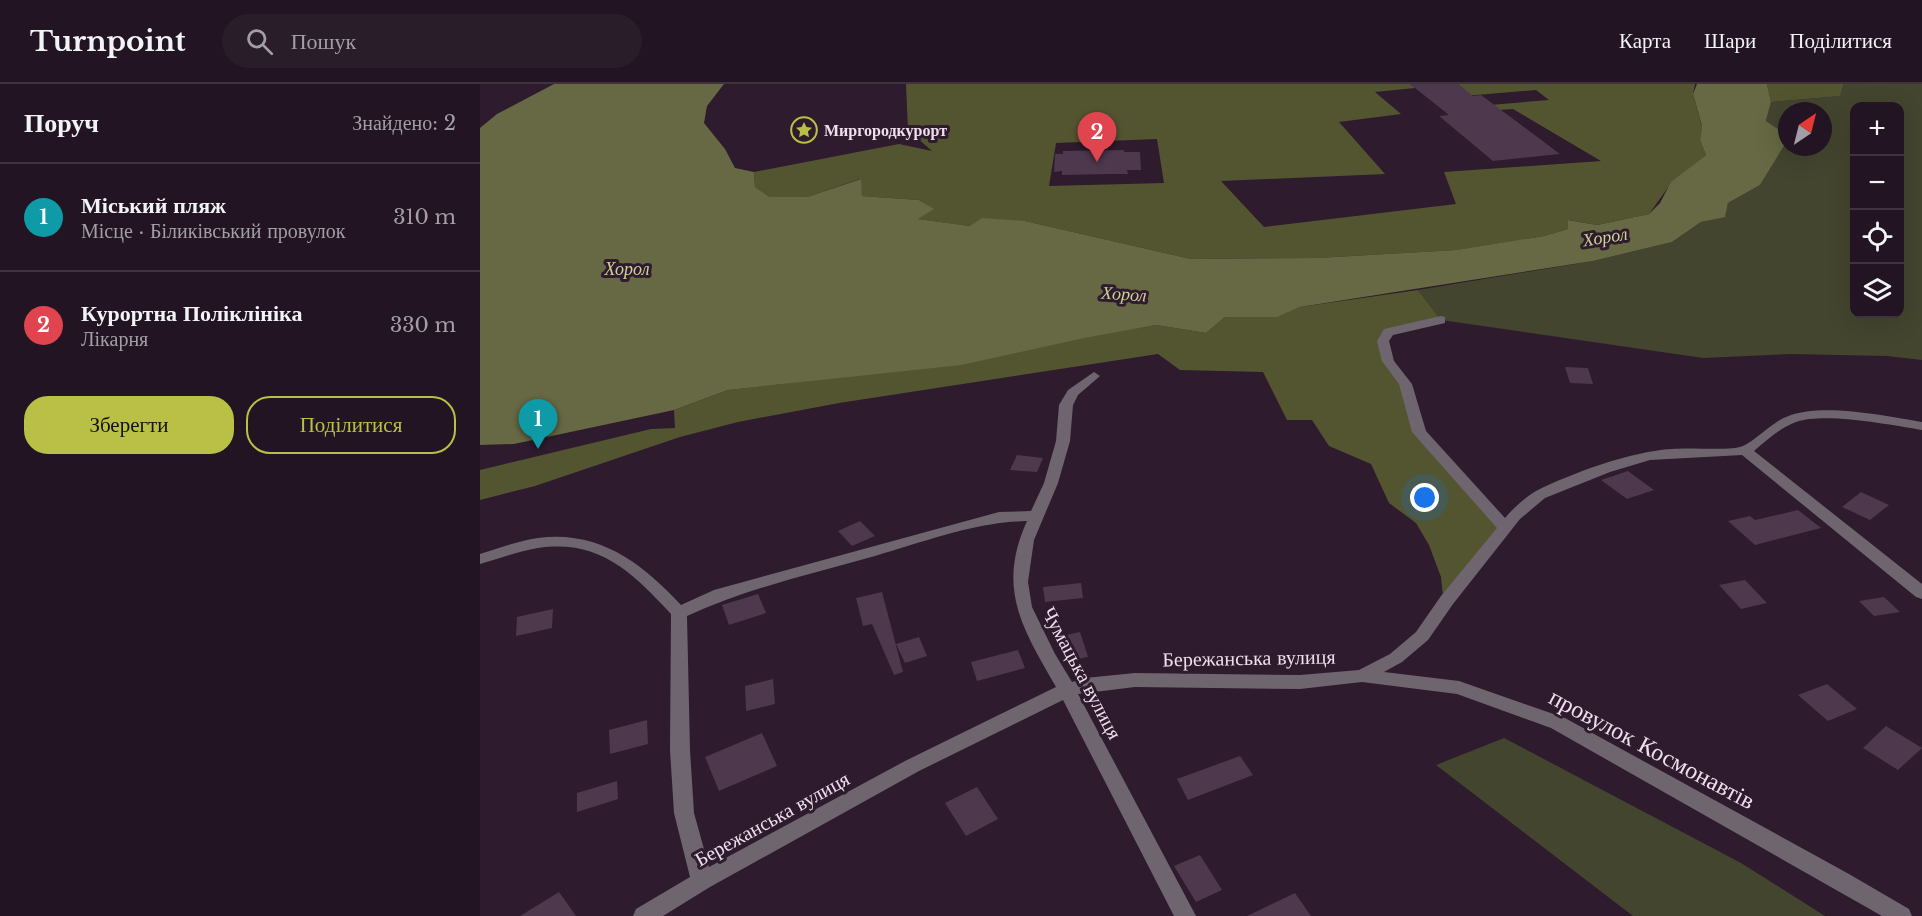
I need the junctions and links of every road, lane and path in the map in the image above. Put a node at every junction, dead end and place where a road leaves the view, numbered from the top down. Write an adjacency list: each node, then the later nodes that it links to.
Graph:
1 (1441, 320): 6 (street)
2 (1094, 376): 5 (street, Чумацька вулиця)
3 (1922, 426): 4 (street)
4 (1745, 451): 6 (street, Бережанська вулиця); 8 (street)
5 (1037, 516): 9 (street); 11 (street, Чумацька вулиця)
6 (1506, 528): 10 (street, Бережанська вулиця)
7 (480, 559): 9 (street)
8 (1922, 593)
9 (679, 613): 12 (street)
10 (1362, 676): 11 (street, Бережанська вулиця); 15 (street, провулок Космонавтів)
11 (1067, 690): 12 (street, Бережанська вулиця); 14 (street, Чумацька вулиця)
12 (702, 881): 13 (street, Бережанська вулиця)
13 (644, 916)
14 (1185, 916)
15 (1901, 916)

